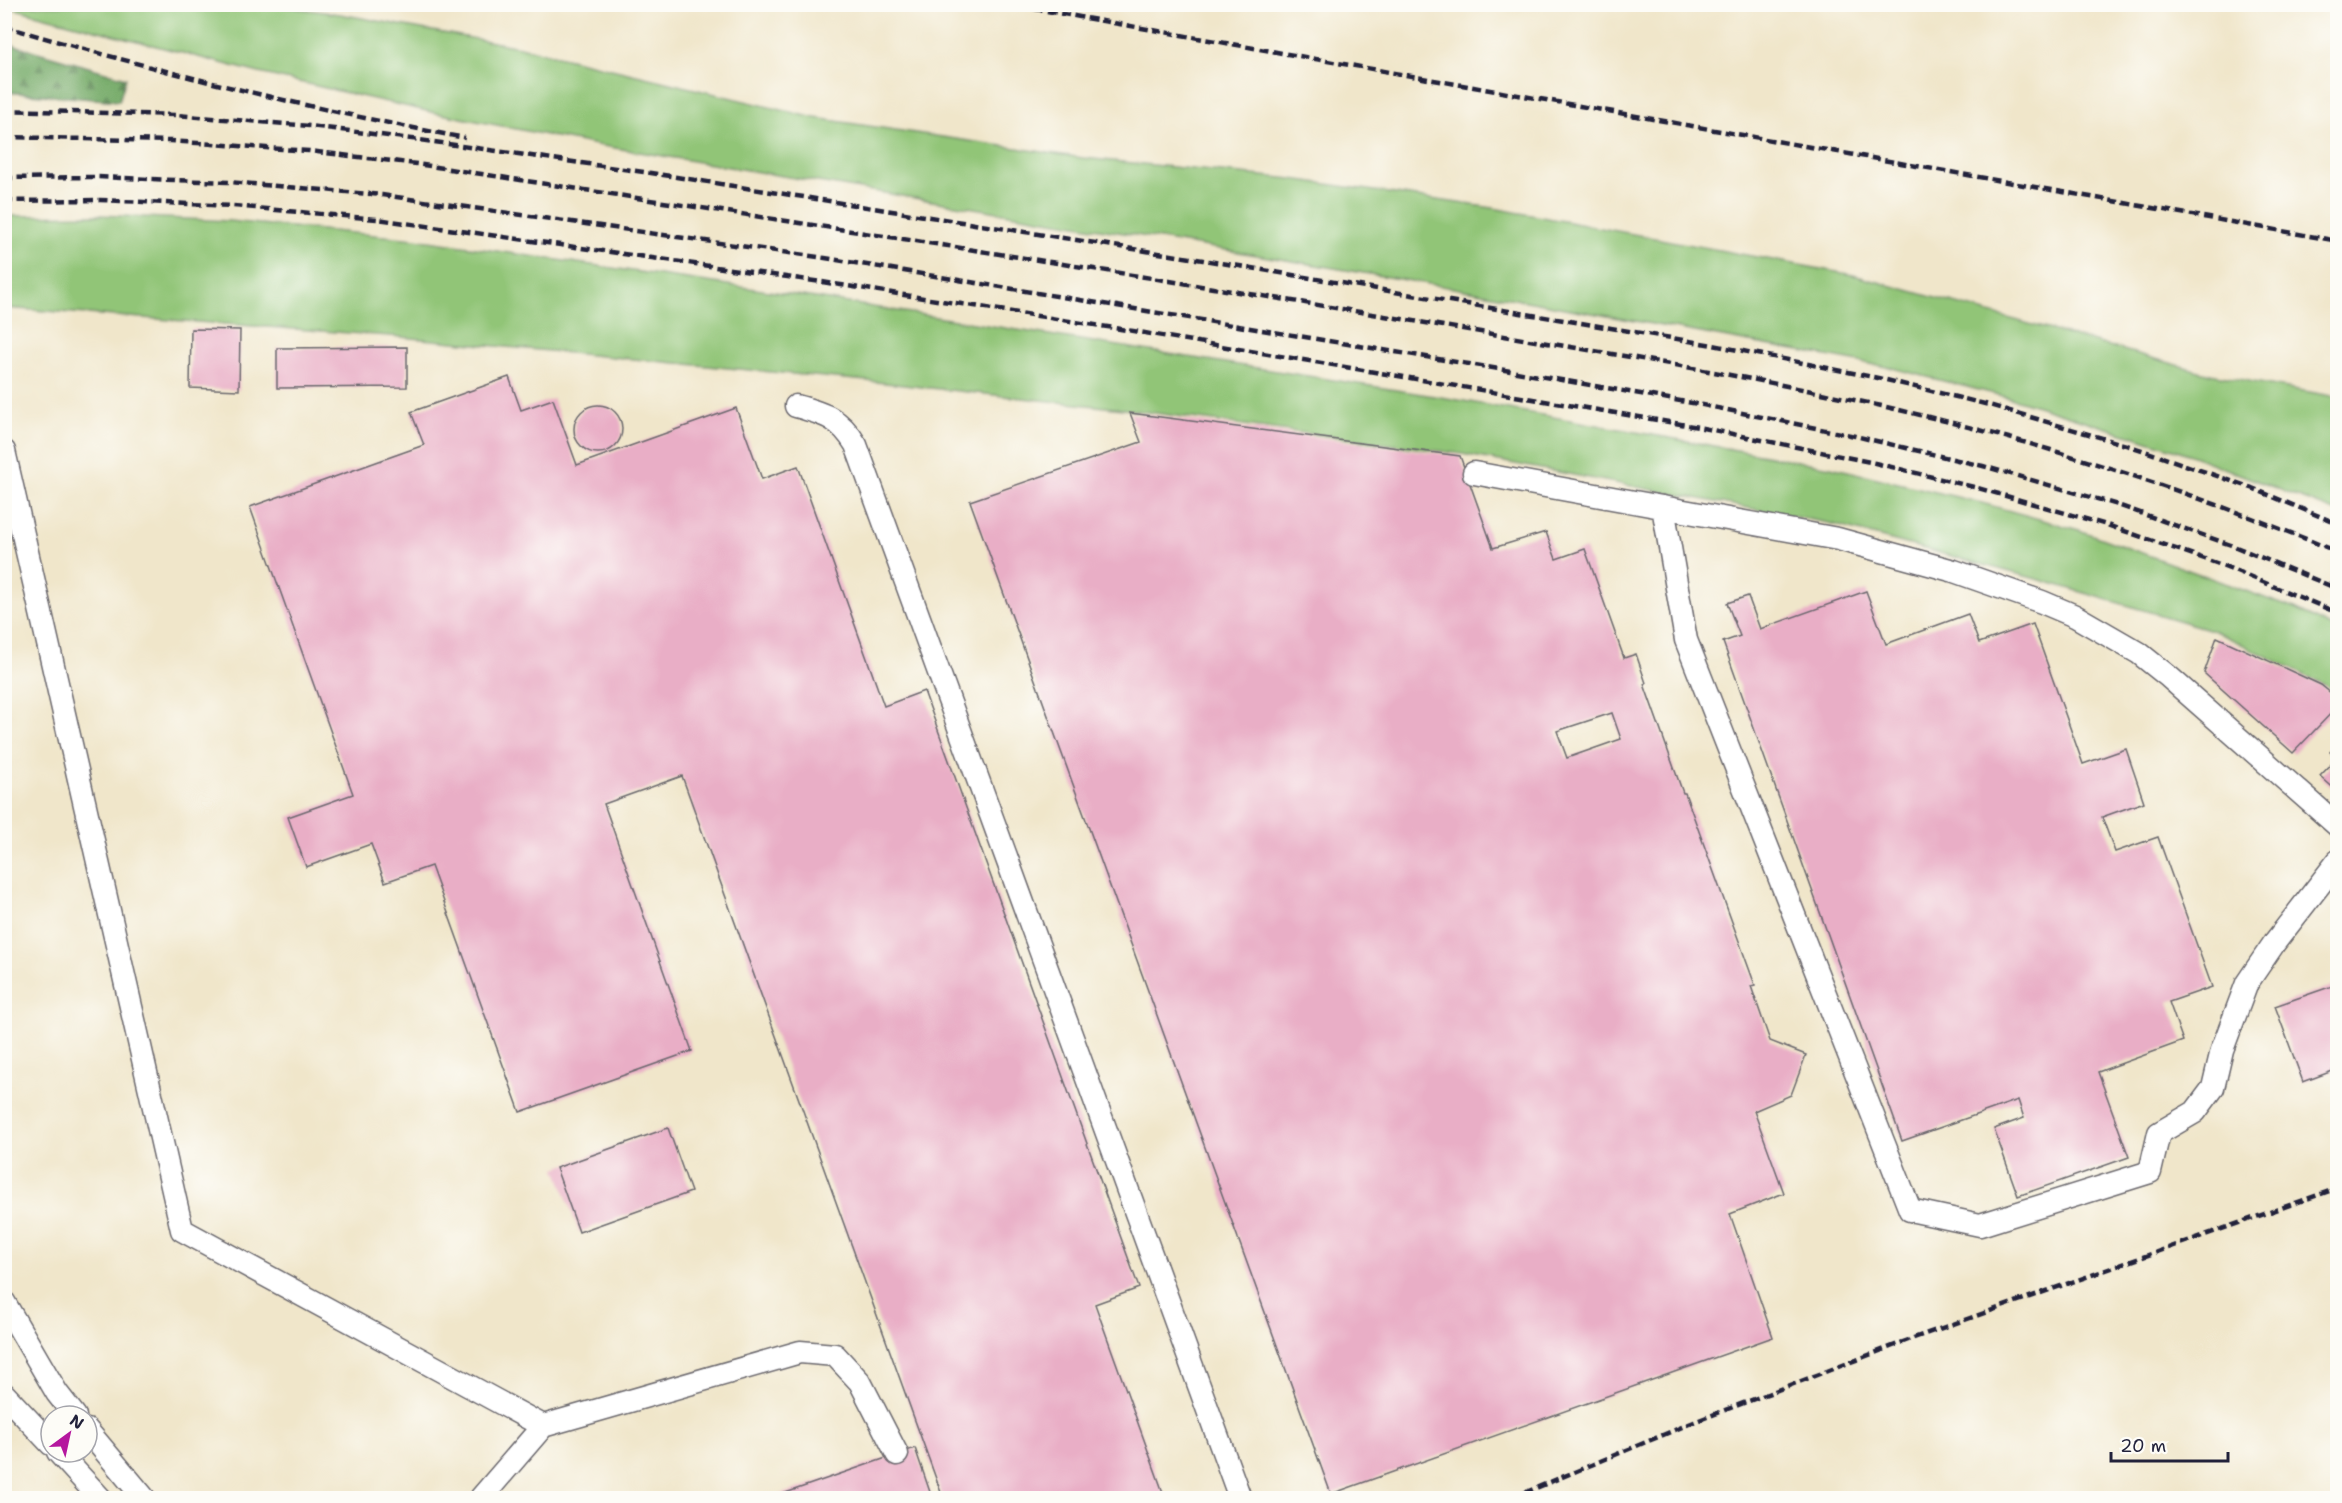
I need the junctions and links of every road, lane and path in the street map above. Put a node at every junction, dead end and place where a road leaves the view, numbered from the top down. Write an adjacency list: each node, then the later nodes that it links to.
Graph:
1 (796, 406): 18 (lane)
2 (4, 451): 10 (lane)
3 (1474, 473): 4 (lane)
4 (1663, 507): 5 (lane); 6 (lane)
5 (2337, 826)
6 (2337, 861)
7 (4, 1302): 9 (lane)
8 (4, 1394): 11 (lane)
9 (66, 1404)
10 (543, 1426): 13 (lane); 17 (lane)
11 (39, 1431)
12 (99, 1444): 16 (lane)
13 (897, 1454)
14 (69, 1464): 15 (lane)
15 (100, 1498)
16 (144, 1498)
17 (481, 1498)
18 (1240, 1498)

